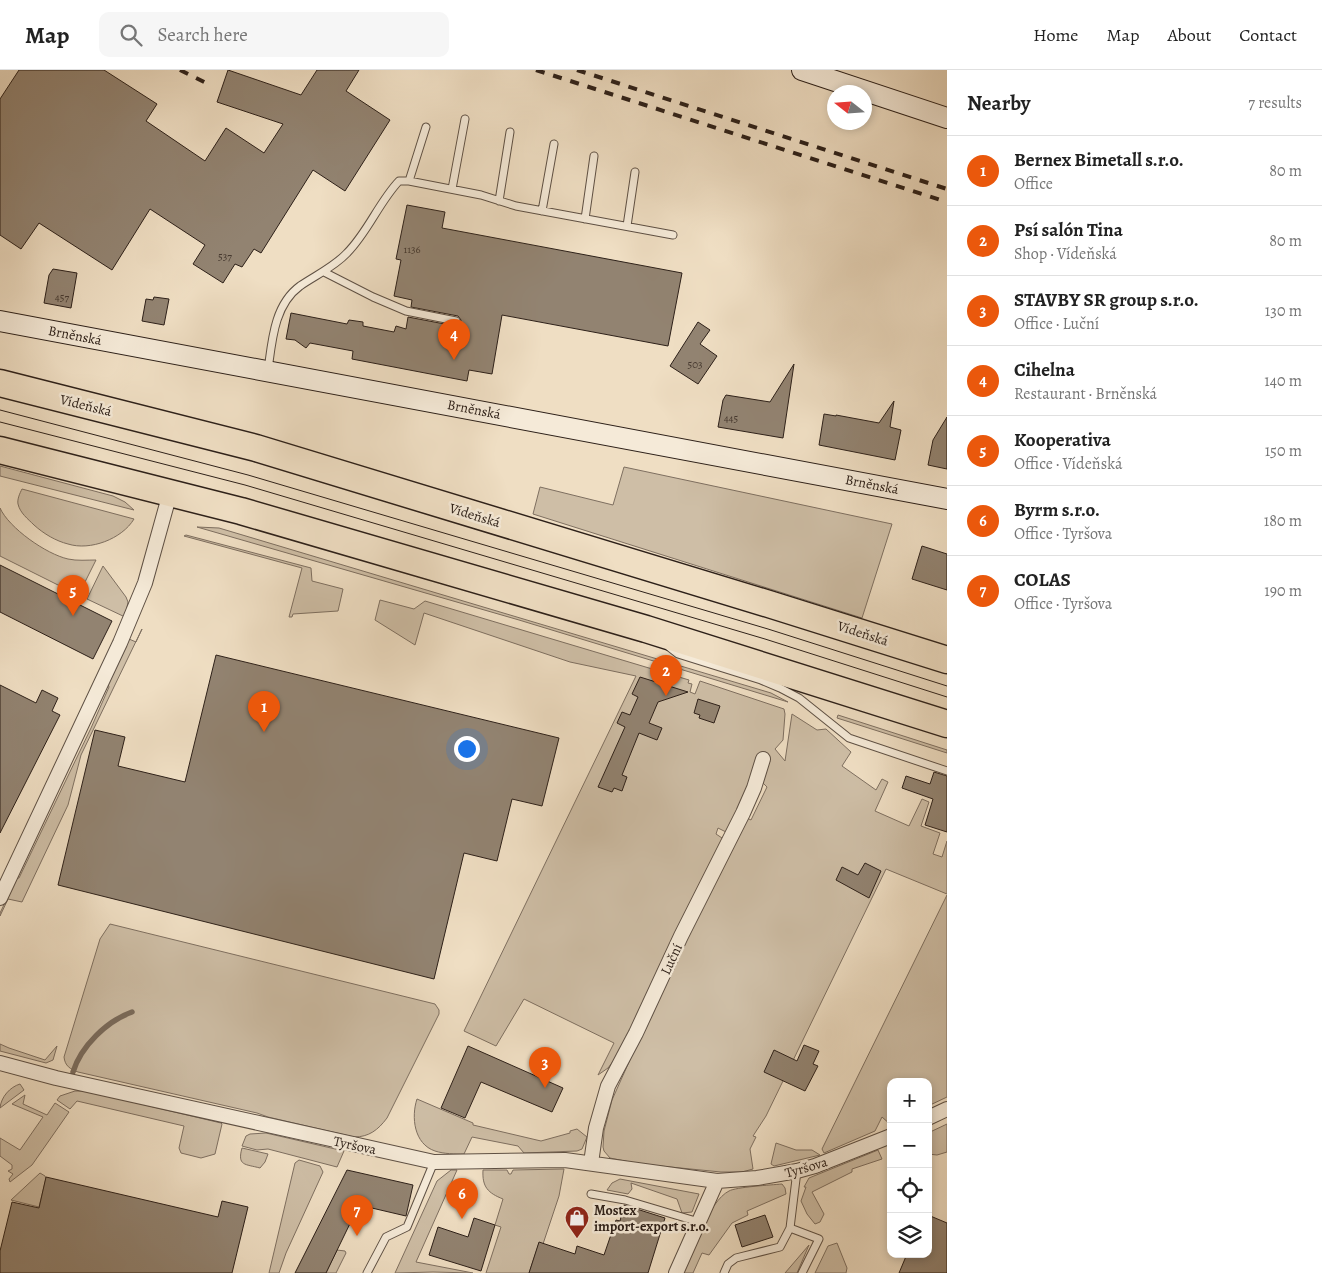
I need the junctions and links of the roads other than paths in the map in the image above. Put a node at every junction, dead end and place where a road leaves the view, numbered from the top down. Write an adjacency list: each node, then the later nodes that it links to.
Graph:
1 (802, 70): 2 (street)
2 (947, 118)
3 (465, 119): 10 (lane)
4 (426, 127): 9 (lane)
5 (510, 132): 11 (lane)
6 (554, 144): 12 (lane)
7 (594, 156): 13 (lane)
8 (635, 172): 14 (lane)
9 (409, 181): 10 (lane); 16 (lane)
10 (452, 189): 11 (lane)
11 (499, 200): 12 (lane)
12 (542, 211): 13 (lane)
13 (585, 218): 14 (lane)
14 (628, 226): 15 (lane)
15 (673, 235)
16 (324, 272): 18 (lane); 19 (lane)
17 (0, 320): 19 (street, Brněnská)
18 (456, 321)
19 (268, 370): 23 (street, Brněnská)
20 (0, 383): 25 (highway, Vídeňská)
21 (0, 450): 22 (highway)
22 (170, 493): 24 (highway); 29 (street)
23 (947, 498)
24 (646, 629): 26 (highway); 28 (lane)
25 (947, 660)
26 (947, 724)
27 (764, 759): 35 (street, Luční)
28 (947, 771)
29 (1, 896)
30 (0, 1063): 34 (street, Tyršova)
31 (947, 1109): 32 (street)
32 (932, 1116)
33 (887, 1138): 36 (street, Tyršova)
34 (434, 1162): 35 (street, Tyršova); 41 (lane)
35 (591, 1163): 37 (street, Tyršova)
36 (798, 1171): 37 (street, Tyršova); 40 (lane)
37 (717, 1181): 39 (street)
38 (591, 1194): 39 (lane)
39 (699, 1222): 42 (street)
40 (790, 1228): 43 (lane); 44 (lane)
41 (367, 1273)
42 (676, 1273)
43 (724, 1273)
44 (802, 1273)

